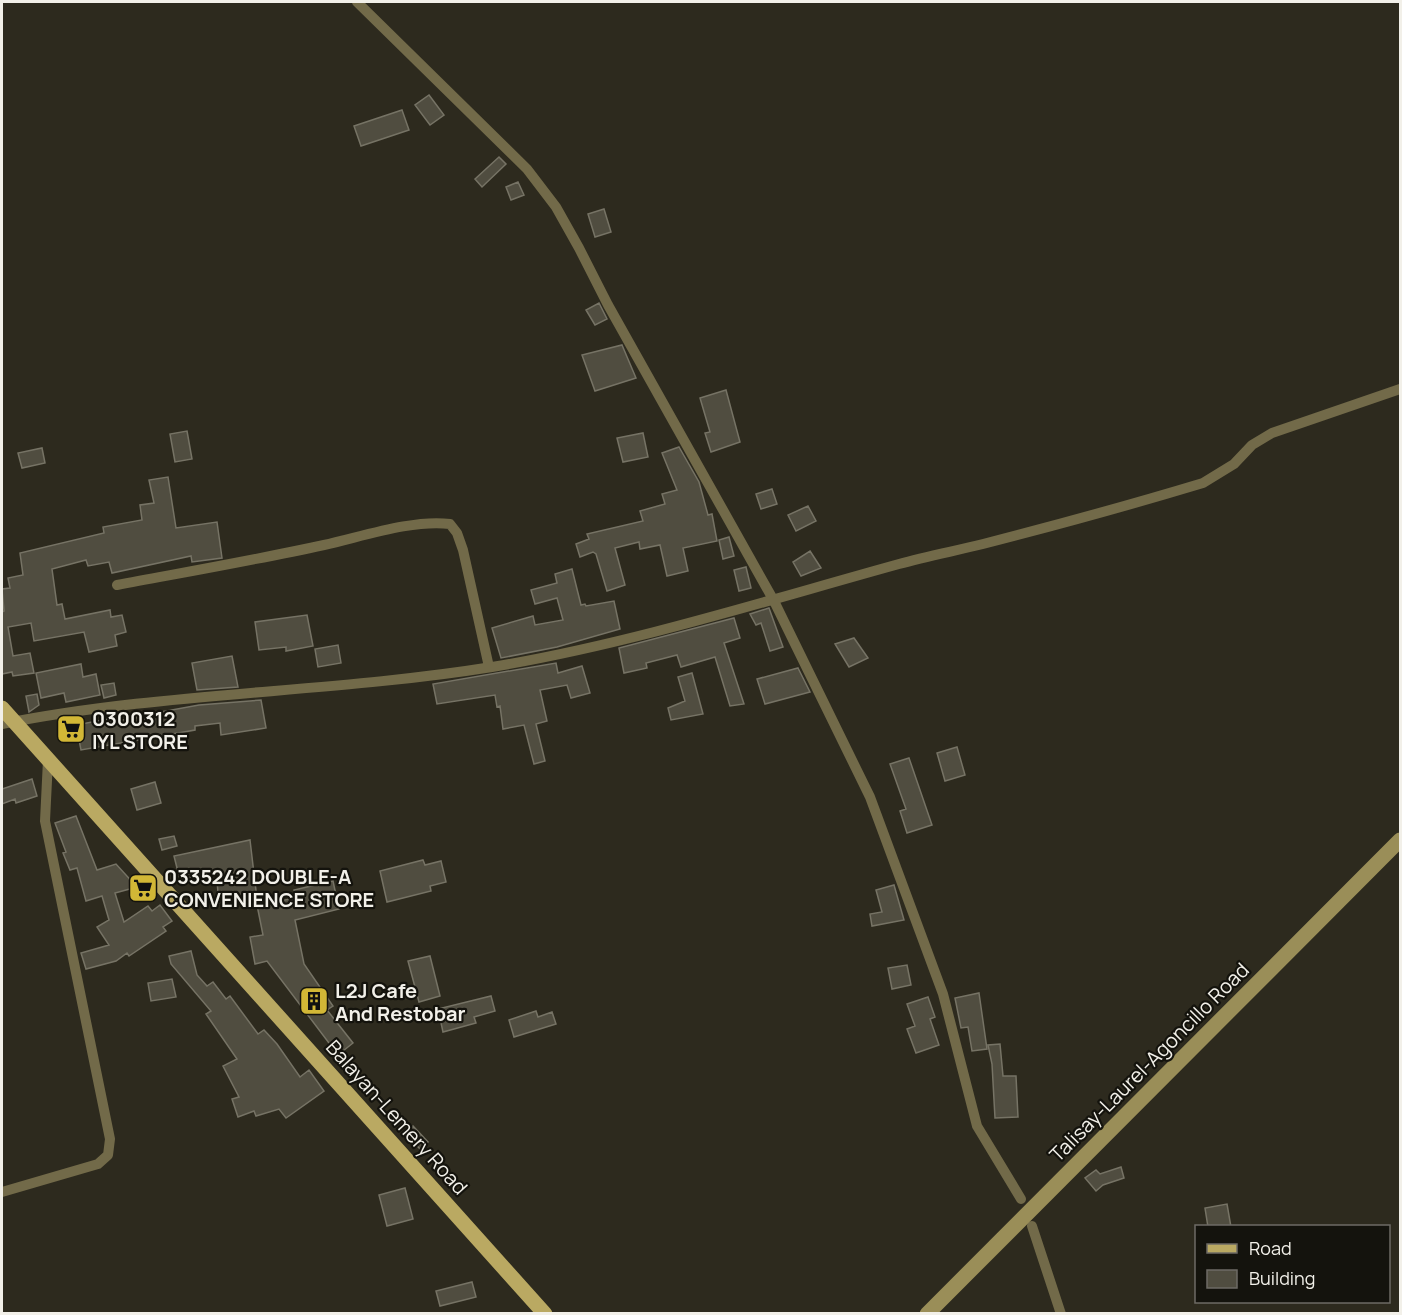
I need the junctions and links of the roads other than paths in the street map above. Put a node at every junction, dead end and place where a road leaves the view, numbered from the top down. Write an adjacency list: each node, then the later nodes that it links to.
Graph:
1 (357, 2): 4 (street)
2 (1401, 389): 4 (street)
3 (117, 585): 5 (street)
4 (774, 601): 5 (street); 11 (street)
5 (489, 667): 7 (street)
6 (2, 708): 7 (main road, Balayan-Lemery Road)
7 (8, 723): 8 (main road, Balayan-Lemery Road)
8 (48, 760): 10 (street); 13 (main road, Balayan-Lemery Road)
9 (1401, 840): 14 (main road, Talisay-Laurel-Agoncillo Road)
10 (2, 1192)
11 (1021, 1199)
12 (1032, 1226): 15 (street)
13 (545, 1314)
14 (927, 1314)
15 (1061, 1314)

